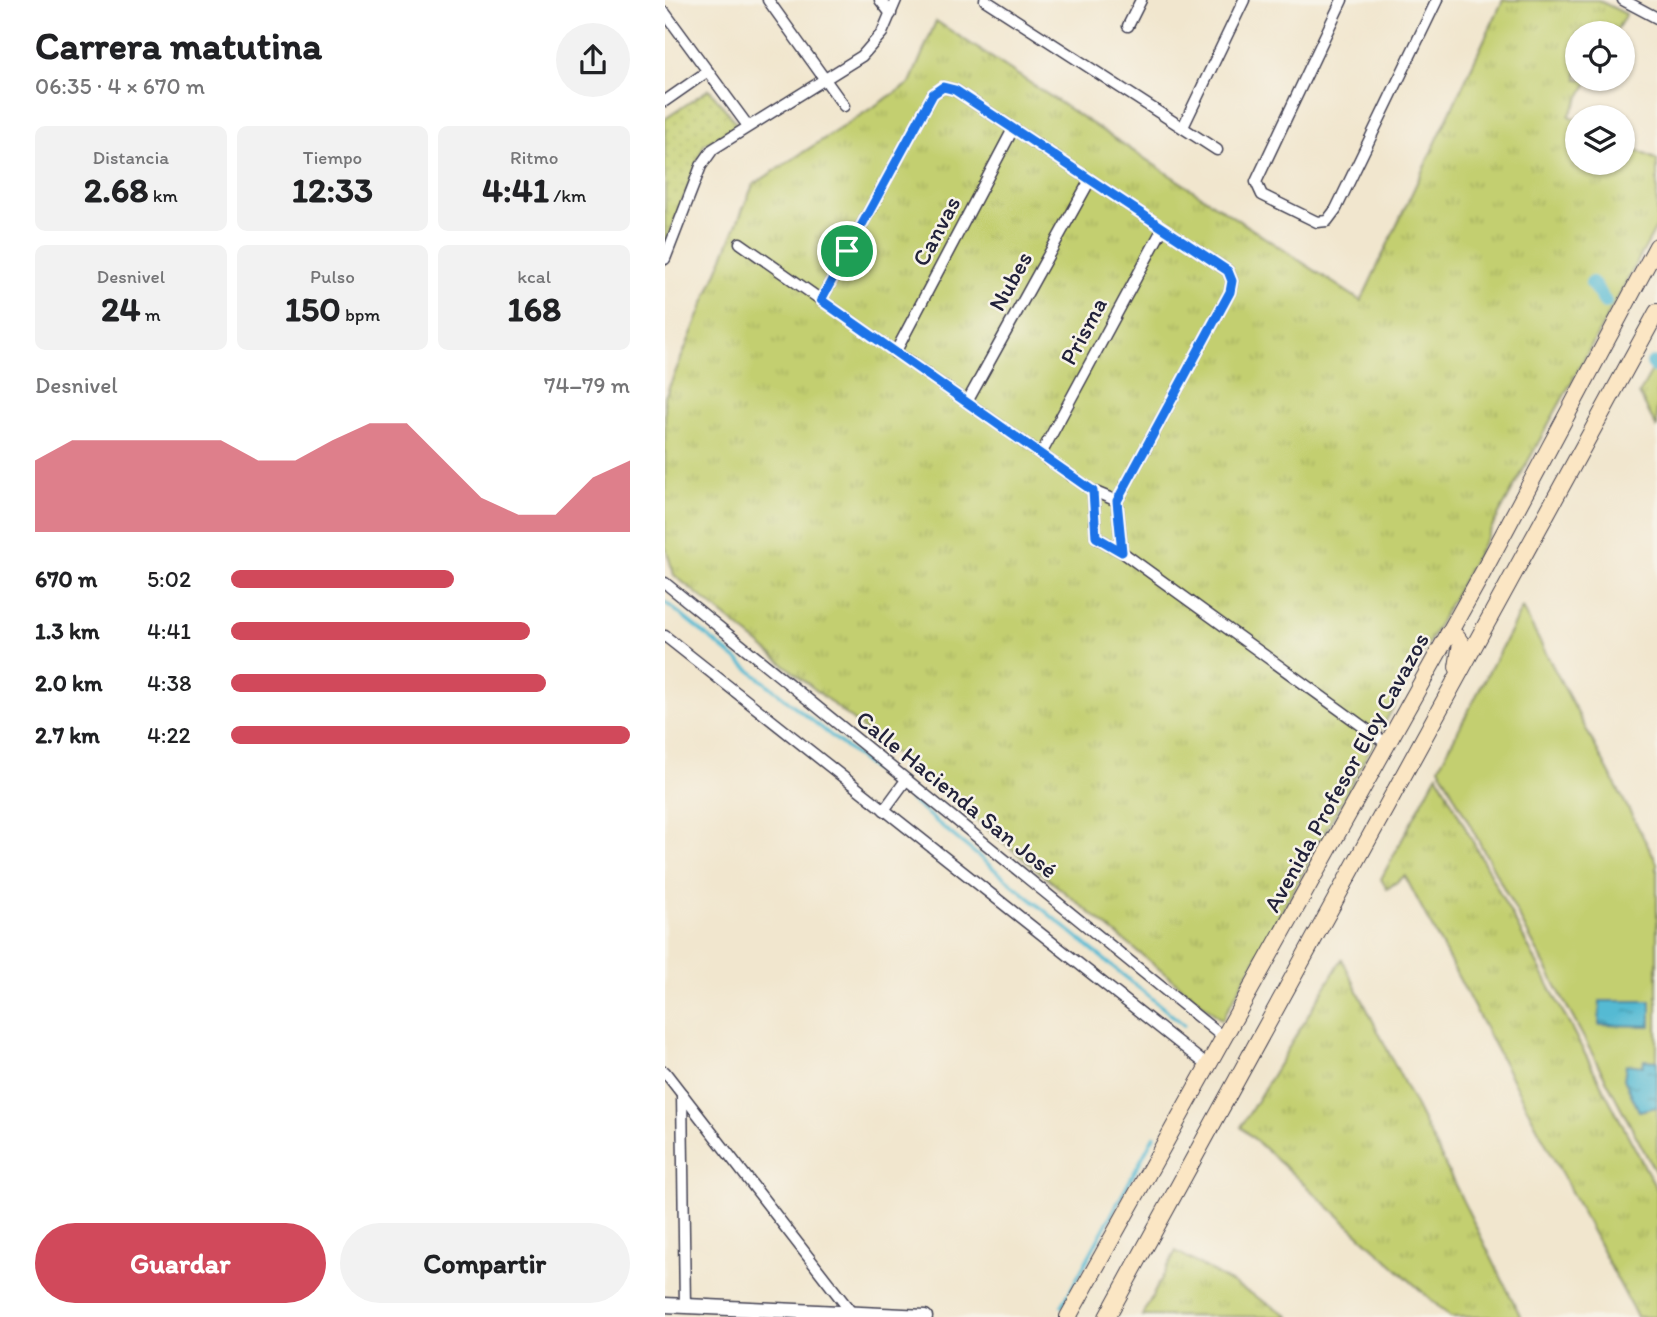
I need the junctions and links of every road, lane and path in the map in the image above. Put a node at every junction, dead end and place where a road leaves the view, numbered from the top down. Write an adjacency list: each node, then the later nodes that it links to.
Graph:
1 (768, 0): 15 (street)
2 (880, 0): 11 (street)
3 (896, 0): 11 (street)
4 (1140, 0): 13 (street)
5 (1244, 0): 19 (street)
6 (1342, 0): 7 (street)
7 (1437, 0)
8 (1623, 0): 12 (street)
9 (990, 1): 19 (street)
10 (665, 13): 14 (street)
11 (891, 14): 15 (street)
12 (1657, 18)
13 (1128, 26)
14 (708, 71): 16 (street); 18 (street)
15 (826, 81): 17 (street); 18 (street)
16 (665, 102)
17 (844, 106)
18 (748, 126): 26 (street)
19 (1183, 127): 21 (street)
20 (1013, 129): 22 (street); 27 (street); 29 (street, Canvas)
21 (1217, 150)
22 (1090, 180): 23 (street); 30 (street, Nubes)
23 (1163, 228): 31 (street, Prisma); 33 (street)
24 (740, 243): 27 (street)
25 (1657, 246): 35 (main road, Avenida Profesor Eloy Cavazos)
26 (665, 259)
27 (821, 300): 29 (street)
28 (1657, 312): 37 (main road)
29 (895, 353): 30 (street)
30 (967, 402): 31 (street)
31 (1041, 454): 32 (street)
32 (1093, 491): 33 (street); 34 (street)
33 (1117, 501): 34 (street)
34 (1122, 552): 41 (street)
35 (1482, 574): 37 (main road); 38 (main road, Avenida Profesor Eloy Cavazos)
36 (665, 583): 42 (street, Calle Hacienda San José)
37 (1486, 626): 40 (main road)
38 (1448, 634): 40 (main road); 41 (main road, Avenida Profesor Eloy Cavazos)
39 (665, 636): 43 (street)
40 (1453, 687): 53 (main road)
41 (1387, 744): 44 (main road, Avenida Profesor Eloy Cavazos)
42 (906, 780): 43 (street); 44 (street, Calle Hacienda San José)
43 (884, 810): 45 (street)
44 (1224, 1038): 45 (main road, Avenida Profesor Eloy Cavazos)
45 (1208, 1066): 52 (main road, Avenida Profesor Eloy Cavazos)
46 (665, 1072): 47 (street)
47 (682, 1094): 49 (street); 50 (street)
48 (665, 1305): 49 (street)
49 (685, 1306): 50 (street)
50 (851, 1312): 51 (street)
51 (925, 1317)
52 (1068, 1317)
53 (1107, 1317)

